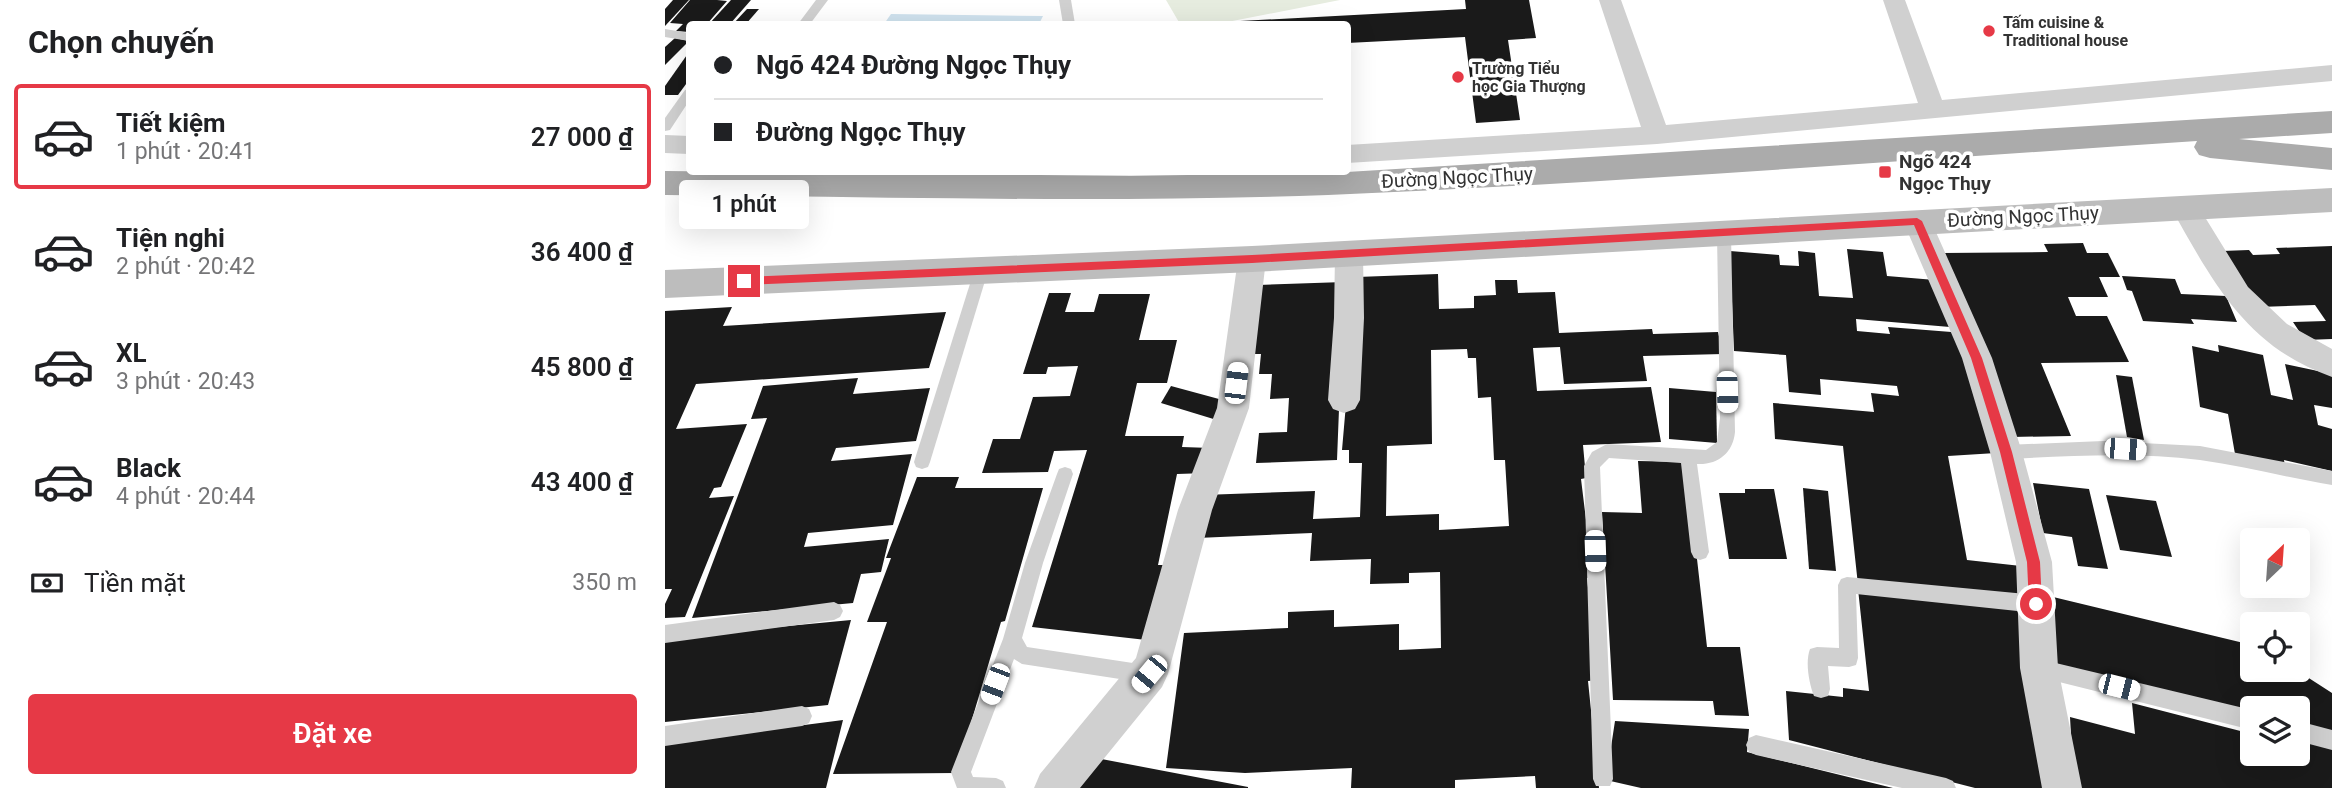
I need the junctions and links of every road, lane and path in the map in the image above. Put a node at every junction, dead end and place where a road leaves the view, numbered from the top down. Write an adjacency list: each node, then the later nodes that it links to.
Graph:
1 (822, 0): 5 (lane)
2 (1065, 0): 6 (lane)
3 (1610, 0): 14 (street)
4 (1894, 0): 11 (street)
5 (806, 21)
6 (1068, 21)
7 (665, 33): 8 (lane)
8 (686, 36)
9 (2332, 74): 11 (street, Đường Ngọc Thụy)
10 (686, 97): 13 (lane)
11 (1933, 109): 14 (street, Đường Ngọc Thụy)
12 (2332, 122): 15 (main road, Đường Ngọc Thụy)
13 (665, 127)
14 (1657, 135): 18 (street, Đường Ngọc Thụy)
15 (2139, 135): 19 (main road); 20 (main road, Đường Ngọc Thụy)
16 (665, 144): 17 (street)
17 (686, 145)
18 (1351, 154)
19 (2332, 159)
20 (665, 183)
21 (2332, 200): 22 (street, Đường Ngọc Thụy)
22 (2185, 208): 23 (street, Đường Ngọc Thụy); 29 (street)
23 (1917, 221): 24 (street, Đường Ngọc Thụy); 31 (street)
24 (1724, 234): 25 (street, Đường Ngọc Thụy); 32 (lane)
25 (1349, 254): 26 (street, Đường Ngọc Thụy); 30 (street)
26 (1252, 259): 27 (street, Đường Ngọc Thụy); 42 (street)
27 (981, 271): 28 (street, Đường Ngọc Thụy); 33 (lane)
28 (665, 284)
29 (2332, 364)
30 (1344, 400)
31 (2006, 452): 35 (lane); 37 (street)
32 (1688, 456): 36 (lane); 50 (lane)
33 (922, 462)
34 (1065, 474): 40 (lane)
35 (2332, 478)
36 (1700, 552)
37 (2036, 604): 41 (street); 43 (lane)
38 (834, 611): 39 (lane)
39 (665, 634)
40 (1012, 639): 42 (lane); 51 (lane)
41 (2039, 668): 45 (lane); 54 (street)
42 (1149, 674): 52 (street)
43 (1821, 689)
44 (802, 716): 47 (lane)
45 (2240, 717)
46 (2310, 734): 48 (lane)
47 (665, 736)
48 (2332, 740)
49 (1756, 745): 53 (lane)
50 (1603, 779)
51 (996, 788)
52 (1054, 788)
53 (1947, 788)
54 (2062, 788)

